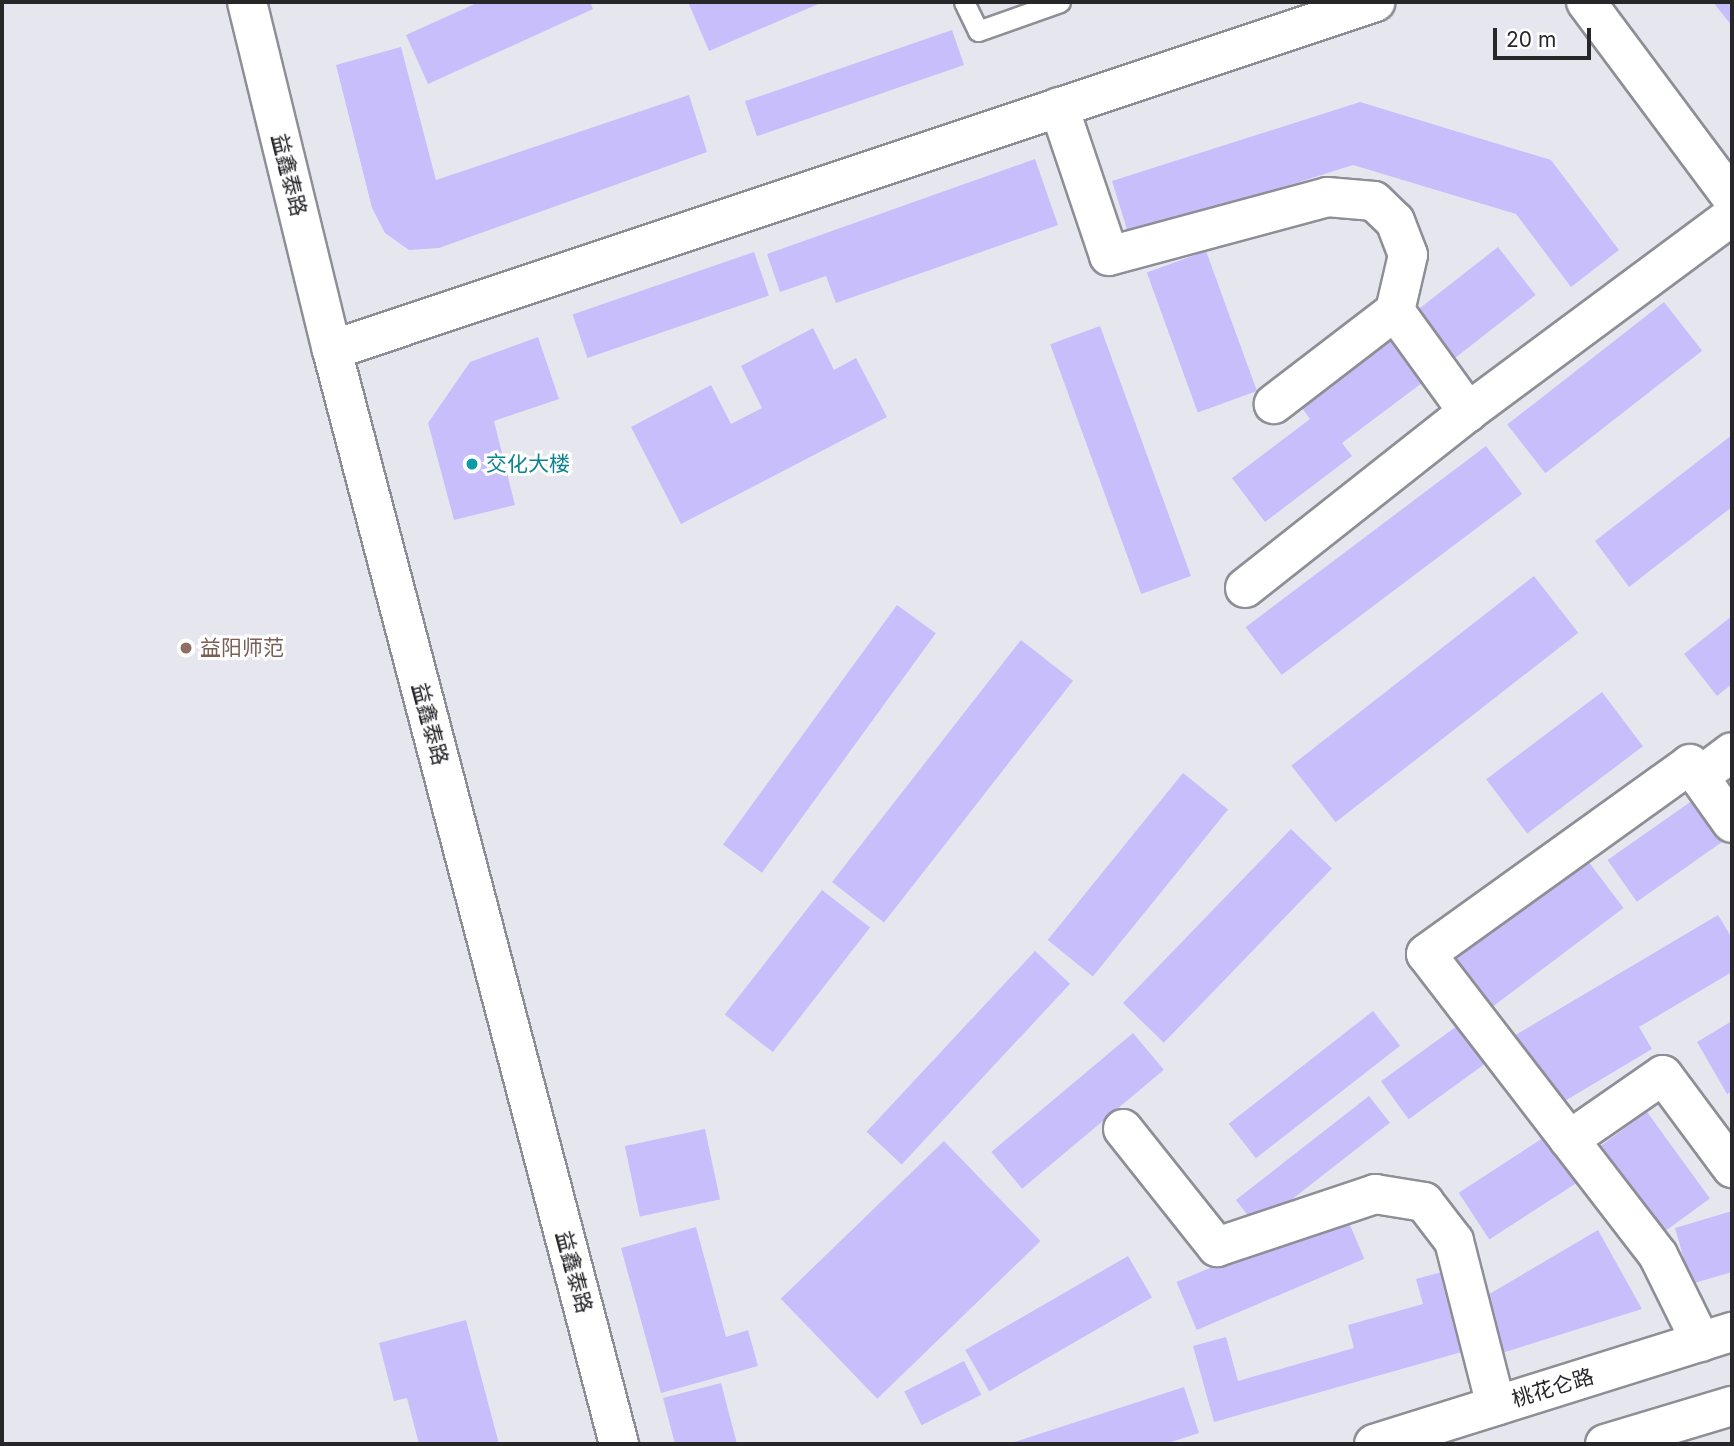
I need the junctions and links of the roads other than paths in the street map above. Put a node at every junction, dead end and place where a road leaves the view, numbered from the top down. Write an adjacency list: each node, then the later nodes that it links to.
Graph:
1 (247, 2): 10 (street, 益鑫泰路)
2 (964, 2): 3 (lane)
3 (1060, 2)
4 (1375, 2): 6 (street)
5 (1586, 2): 7 (street)
6 (1059, 107): 9 (street); 10 (street)
7 (1732, 198)
8 (1732, 216): 12 (street)
9 (1395, 311): 11 (street); 12 (street)
10 (332, 349): 23 (street, 益鑫泰路)
11 (1274, 404)
12 (1468, 412): 13 (street)
13 (1245, 588)
14 (1732, 752): 15 (street)
15 (1699, 777): 16 (street); 18 (street)
16 (1732, 823)
17 (1123, 1129): 21 (street)
18 (1569, 1140): 19 (street); 20 (street)
19 (1732, 1168)
20 (1716, 1337): 21 (street, 桃花仑路)
21 (1496, 1406): 24 (street, 桃花仑路)
22 (1732, 1406): 25 (street)
23 (619, 1444)
24 (1374, 1444)
25 (1605, 1444)

